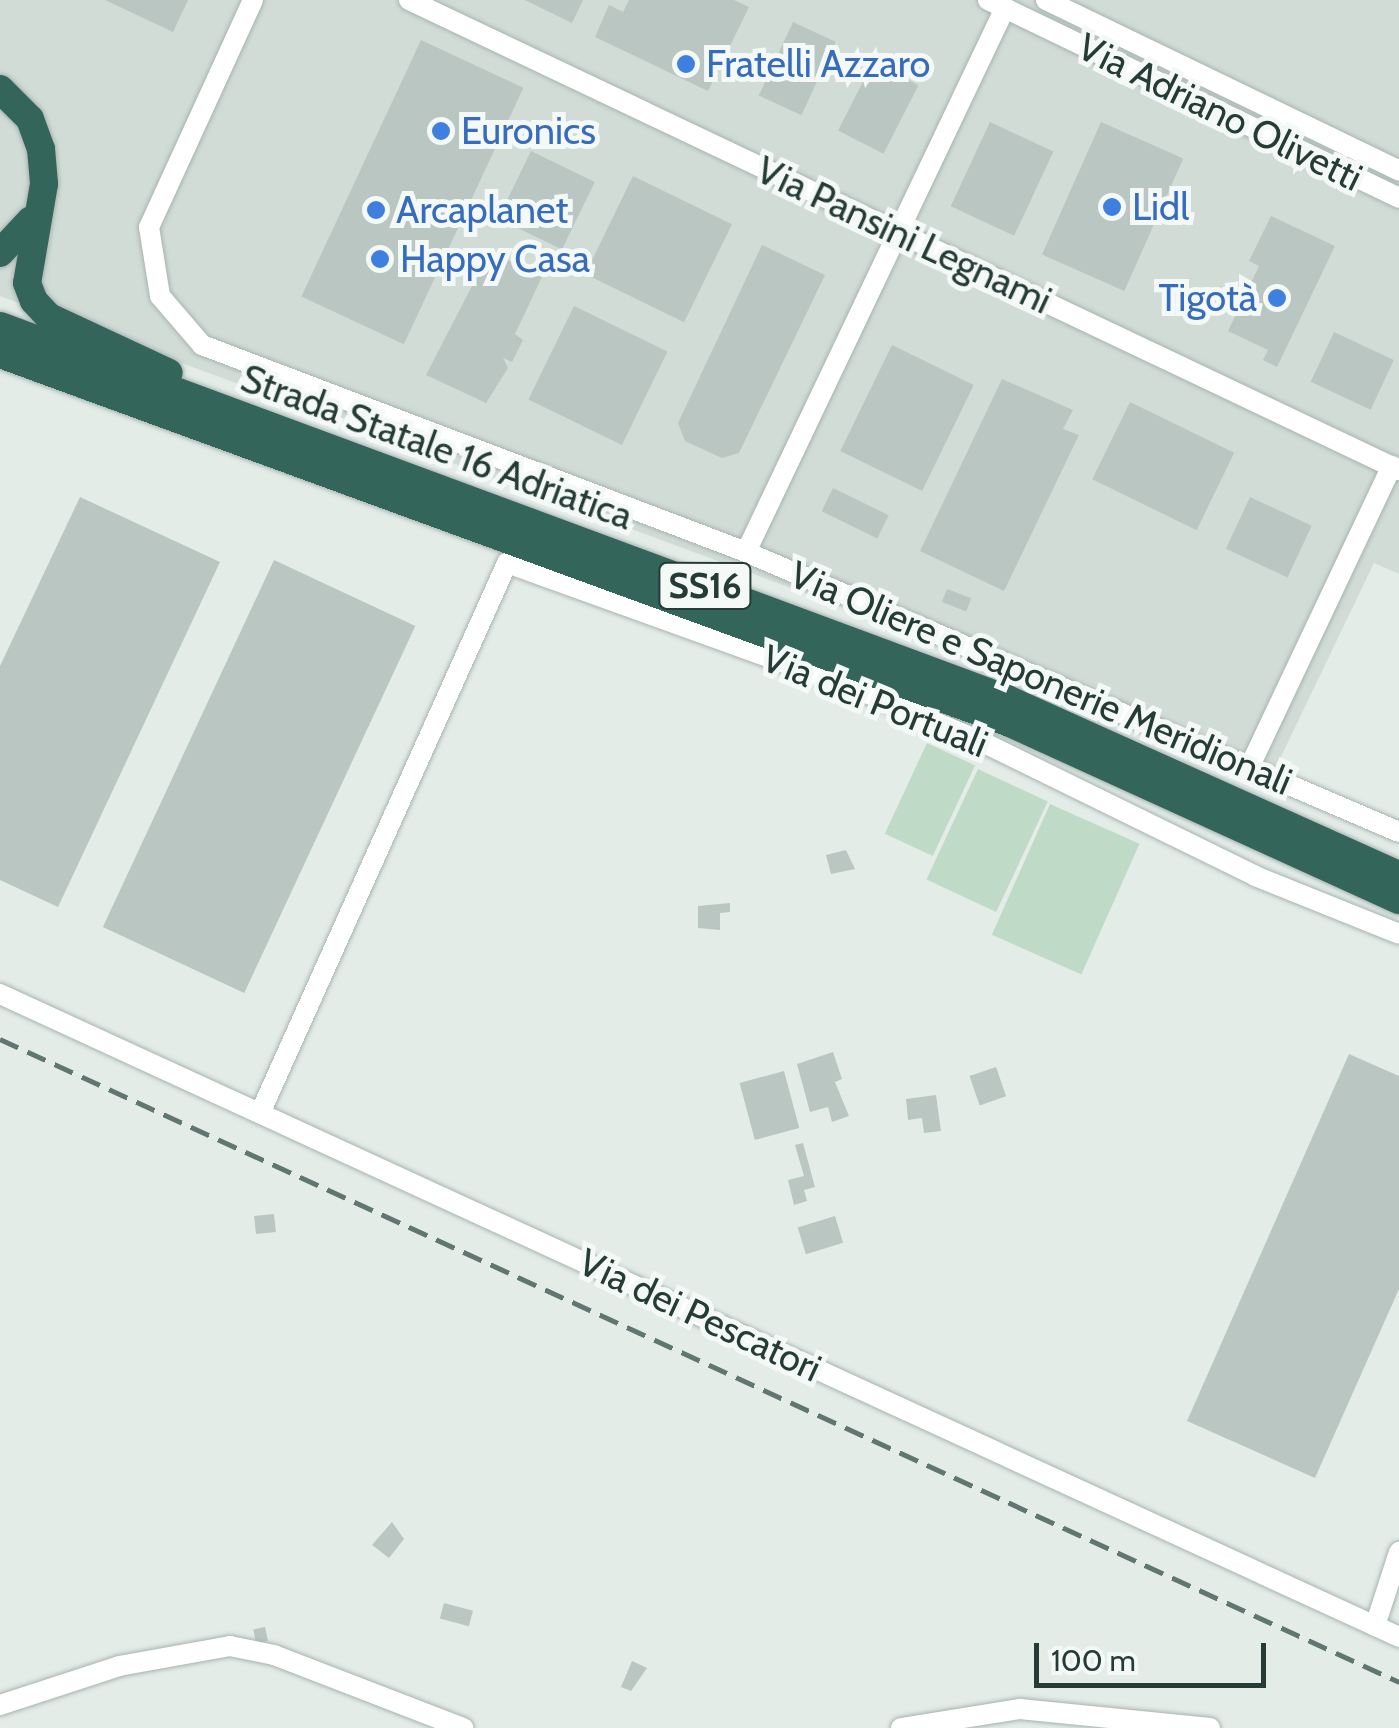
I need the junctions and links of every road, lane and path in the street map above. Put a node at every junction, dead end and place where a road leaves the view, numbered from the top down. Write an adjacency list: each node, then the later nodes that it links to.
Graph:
1 (253, 0): 17 (street, Via Oliere e Saponerie Meridionali)
2 (408, 0): 9 (street, Via Pansini Legnami)
3 (1046, 0): 6 (street, Via Adriano Olivetti)
4 (996, 4): 7 (street, Via Adriano Olivetti); 9 (street)
5 (0, 89): 8 (highway)
6 (1399, 170)
7 (1399, 198)
8 (38, 211): 10 (highway); 15 (highway)
9 (898, 232): 16 (street, Via Pansini Legnami); 17 (street)
10 (0, 252)
11 (0, 326): 15 (highway, Strada Statale 16 Adriatica / SS16)
12 (0, 354): 14 (highway, Strada Statale 16 Adriatica / SS16)
13 (0, 376): 14 (highway)
14 (84, 384): 21 (highway, Strada Statale 16 Adriatica / SS16)
15 (241, 414): 20 (highway, Strada Statale 16 Adriatica / SS16)
16 (1396, 468): 18 (street)
17 (746, 552): 18 (street, Via Oliere e Saponerie Meridionali)
18 (1250, 766): 19 (street, Via Oliere e Saponerie Meridionali)
19 (1399, 832)
20 (1399, 875)
21 (1399, 900)
22 (1399, 934): 24 (street, Via dei Portuali)
23 (0, 994): 24 (street, Via dei Pescatori)
24 (261, 1111): 26 (street, Via dei Pescatori)
25 (1399, 1552): 26 (street)
26 (1375, 1626): 27 (street, Via dei Pescatori)
27 (1399, 1637)
28 (0, 1705): 29 (street)
29 (462, 1728)
30 (901, 1728): 31 (street)
31 (1210, 1728)

